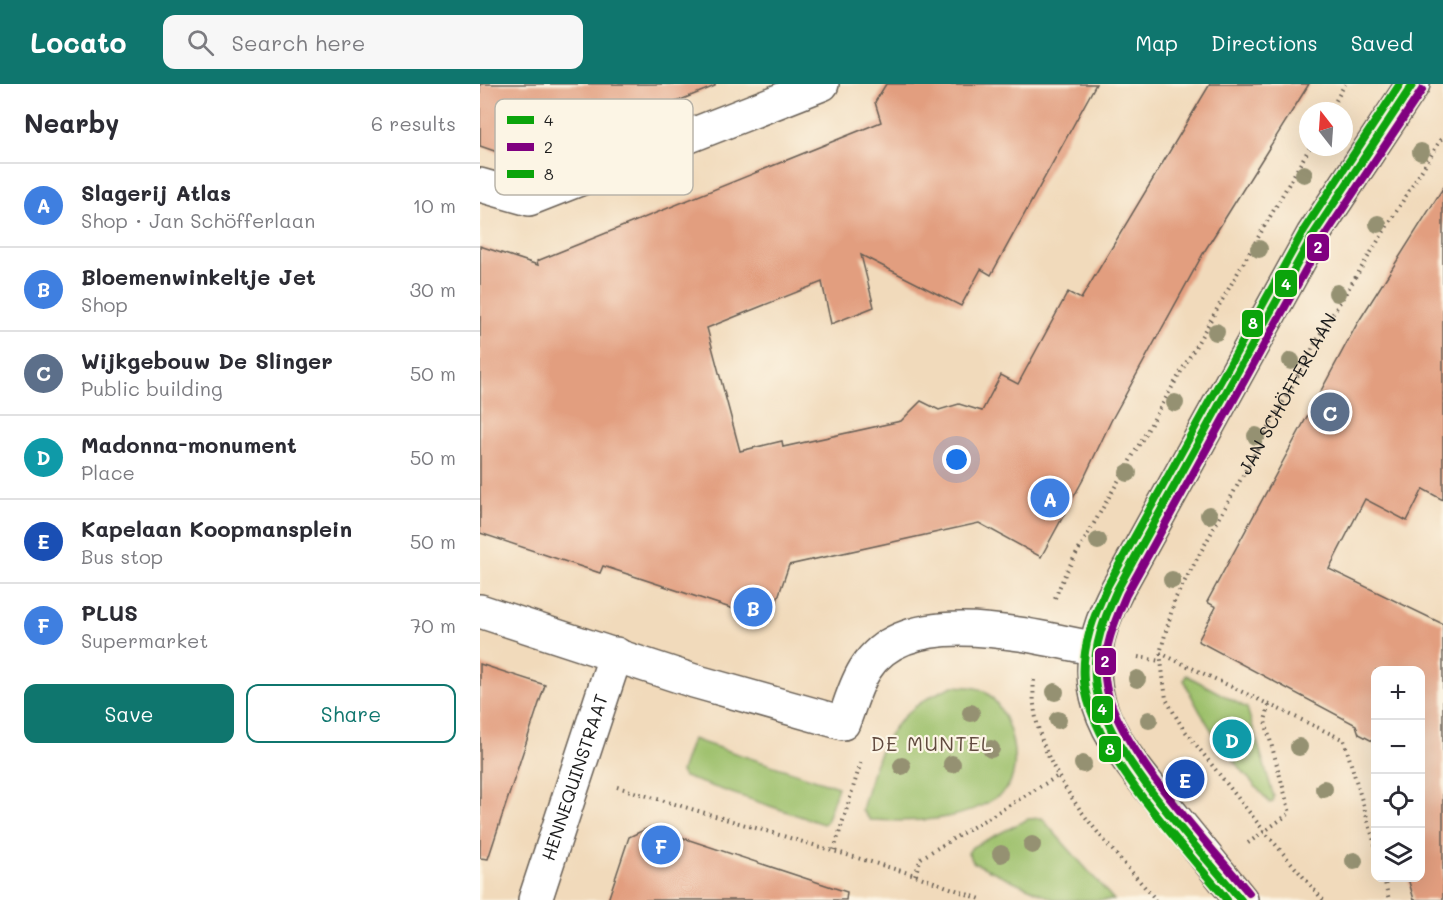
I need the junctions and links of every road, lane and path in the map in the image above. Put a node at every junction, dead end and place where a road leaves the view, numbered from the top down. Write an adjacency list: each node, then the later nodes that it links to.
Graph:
1 (822, 84): 5 (street)
2 (1346, 84): 4 (path)
3 (1413, 84): 14 (street)
4 (1335, 102)
5 (693, 135)
6 (1443, 136): 15 (path, JAN SCHÖFFERLAAN)
7 (1305, 156): 13 (path)
8 (480, 185): 9 (street)
9 (495, 189)
10 (515, 195): 11 (street)
11 (539, 195)
12 (480, 611): 16 (street)
13 (1037, 637): 14 (street); 18 (street); 20 (path)
14 (1096, 649): 30 (street)
15 (1160, 653): 17 (path); 21 (path, JAN SCHÖFFERLAAN)
16 (616, 654): 18 (street); 19 (street, HENNEQUINSTRAAT)
17 (1269, 705): 21 (path); 22 (path)
18 (843, 723): 23 (path)
19 (577, 775): 23 (path); 27 (street, HENNEQUINSTRAAT)
20 (1058, 776): 25 (path); 29 (path)
21 (1264, 831): 24 (path); 31 (path, JAN SCHÖFFERLAAN)
22 (1371, 832)
23 (834, 850): 25 (path)
24 (1239, 850)
25 (915, 875): 28 (path)
26 (1385, 882): 32 (path)
27 (535, 900)
28 (983, 900)
29 (1156, 900)
30 (1241, 900)
31 (1323, 900)
32 (1389, 900)

